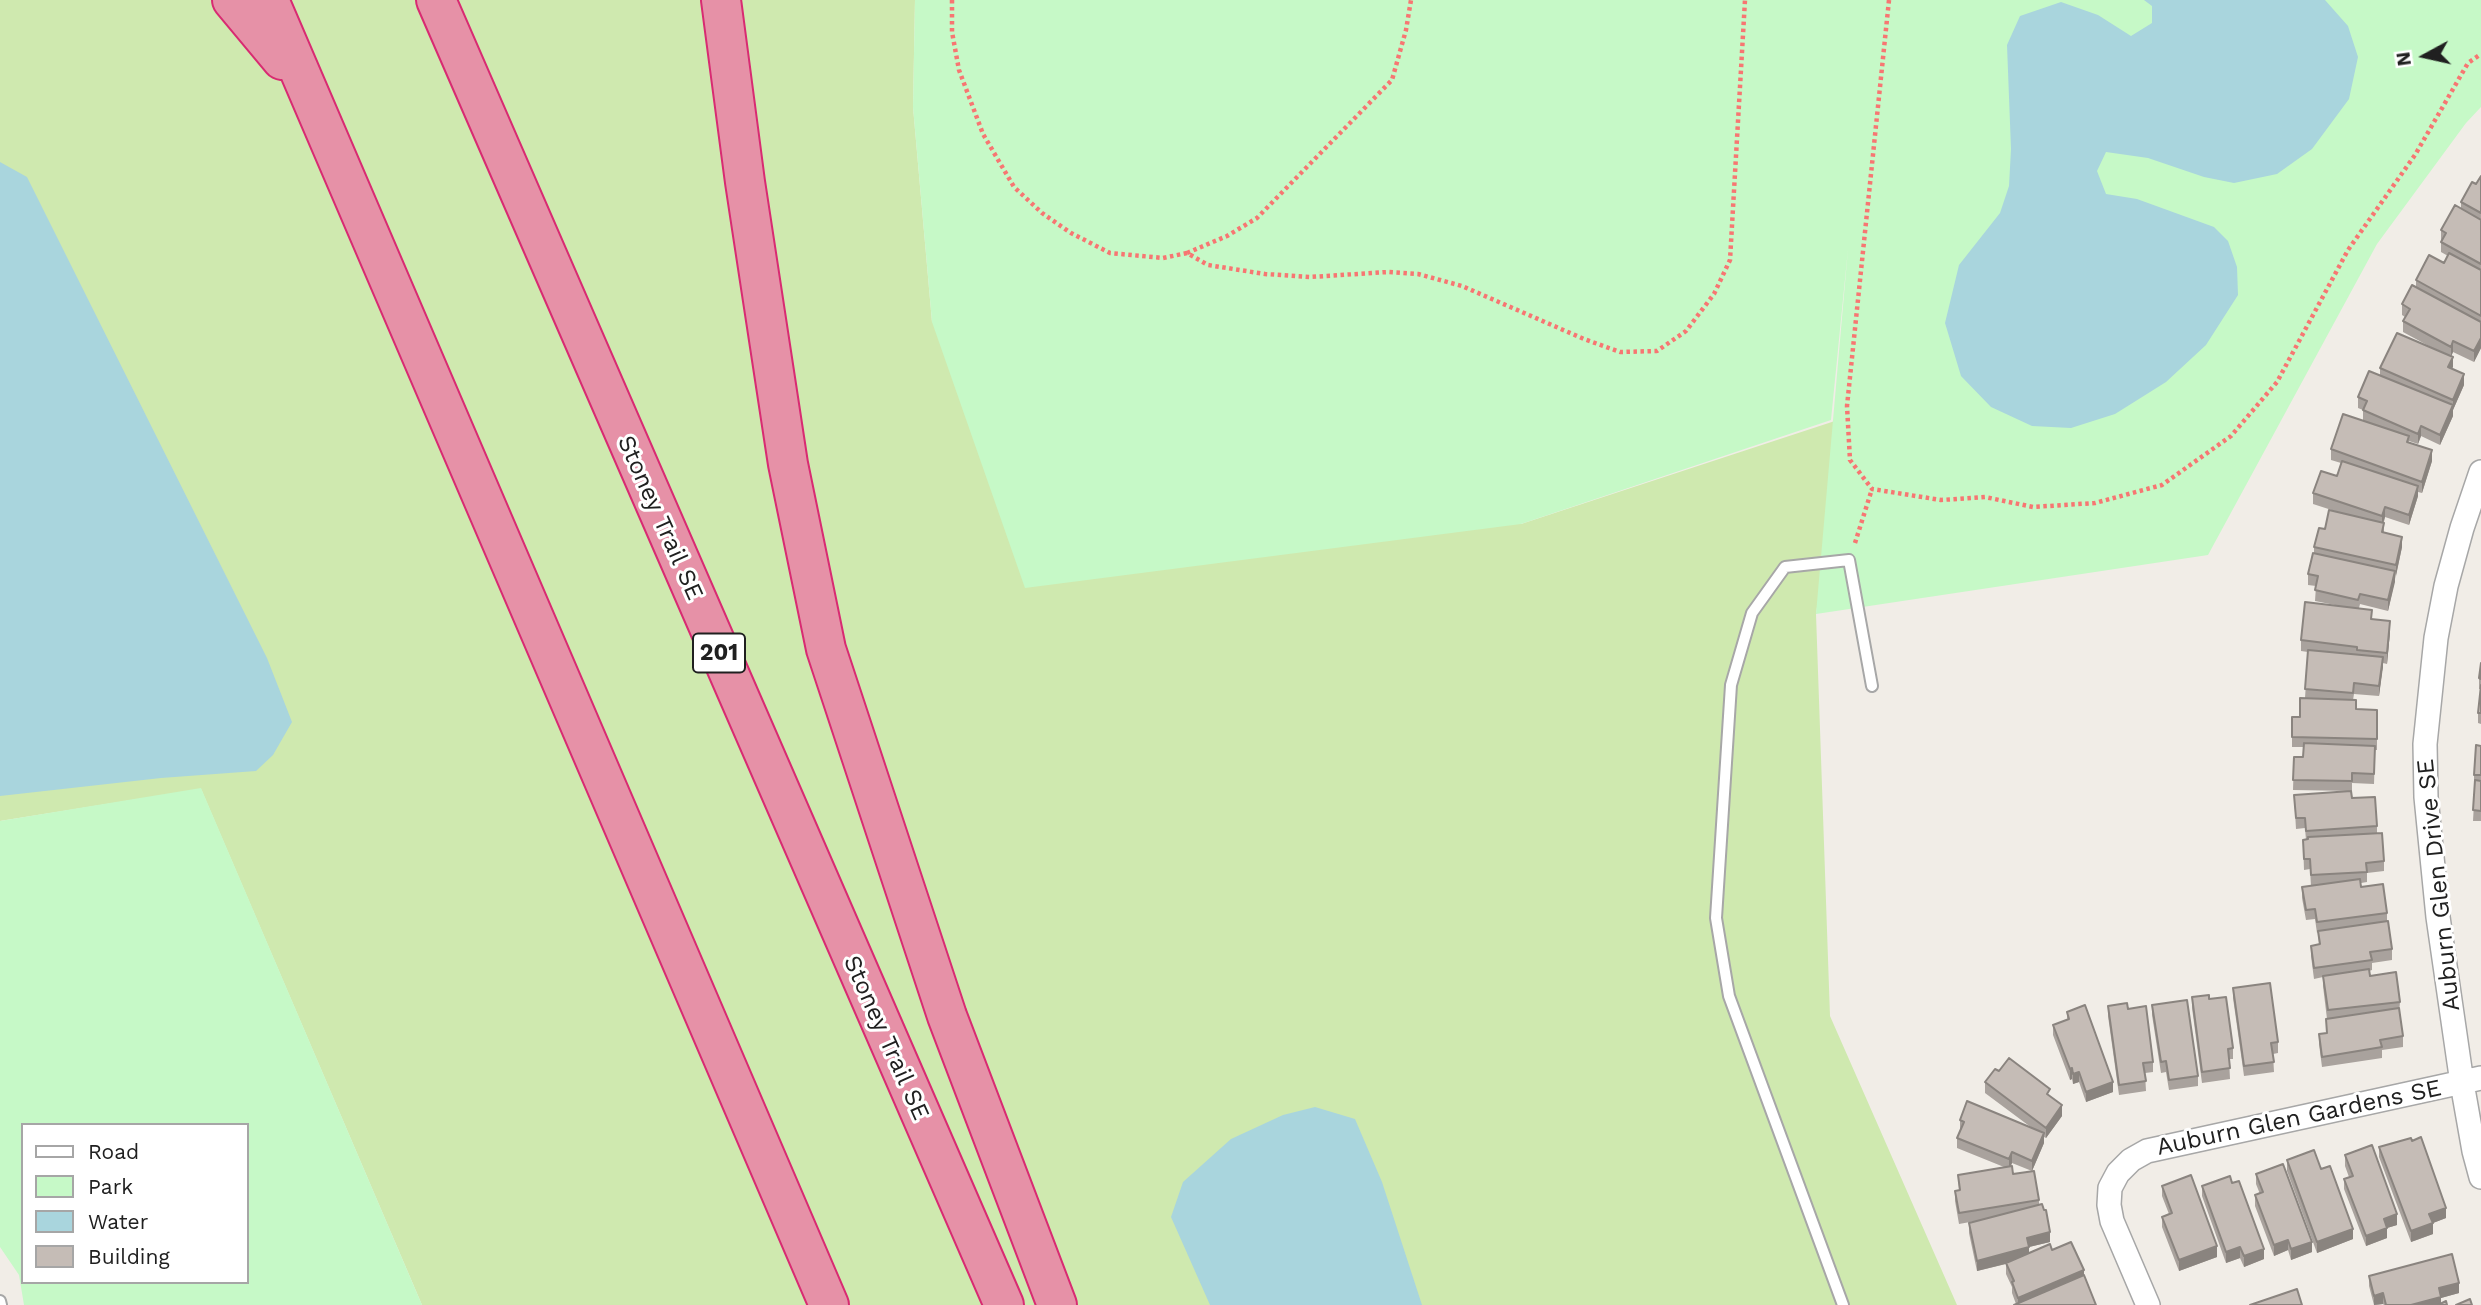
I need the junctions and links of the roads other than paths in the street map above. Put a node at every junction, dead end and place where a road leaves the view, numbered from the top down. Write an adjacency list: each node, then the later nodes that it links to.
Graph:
1 (232, 0): 5 (highway)
2 (269, 0): 5 (highway)
3 (436, 0): 11 (highway, Stoney Trail SE / 201)
4 (721, 0): 12 (highway)
5 (308, 90): 10 (highway)
6 (2481, 472): 8 (street, Auburn Glen Drive SE)
7 (1872, 686): 13 (lane)
8 (2472, 1080): 9 (street, Auburn Glen Drive SE); 14 (street, Auburn Glen Gardens SE)
9 (2481, 1177)
10 (829, 1305)
11 (1003, 1305)
12 (1057, 1305)
13 (1843, 1305)
14 (2148, 1305)

